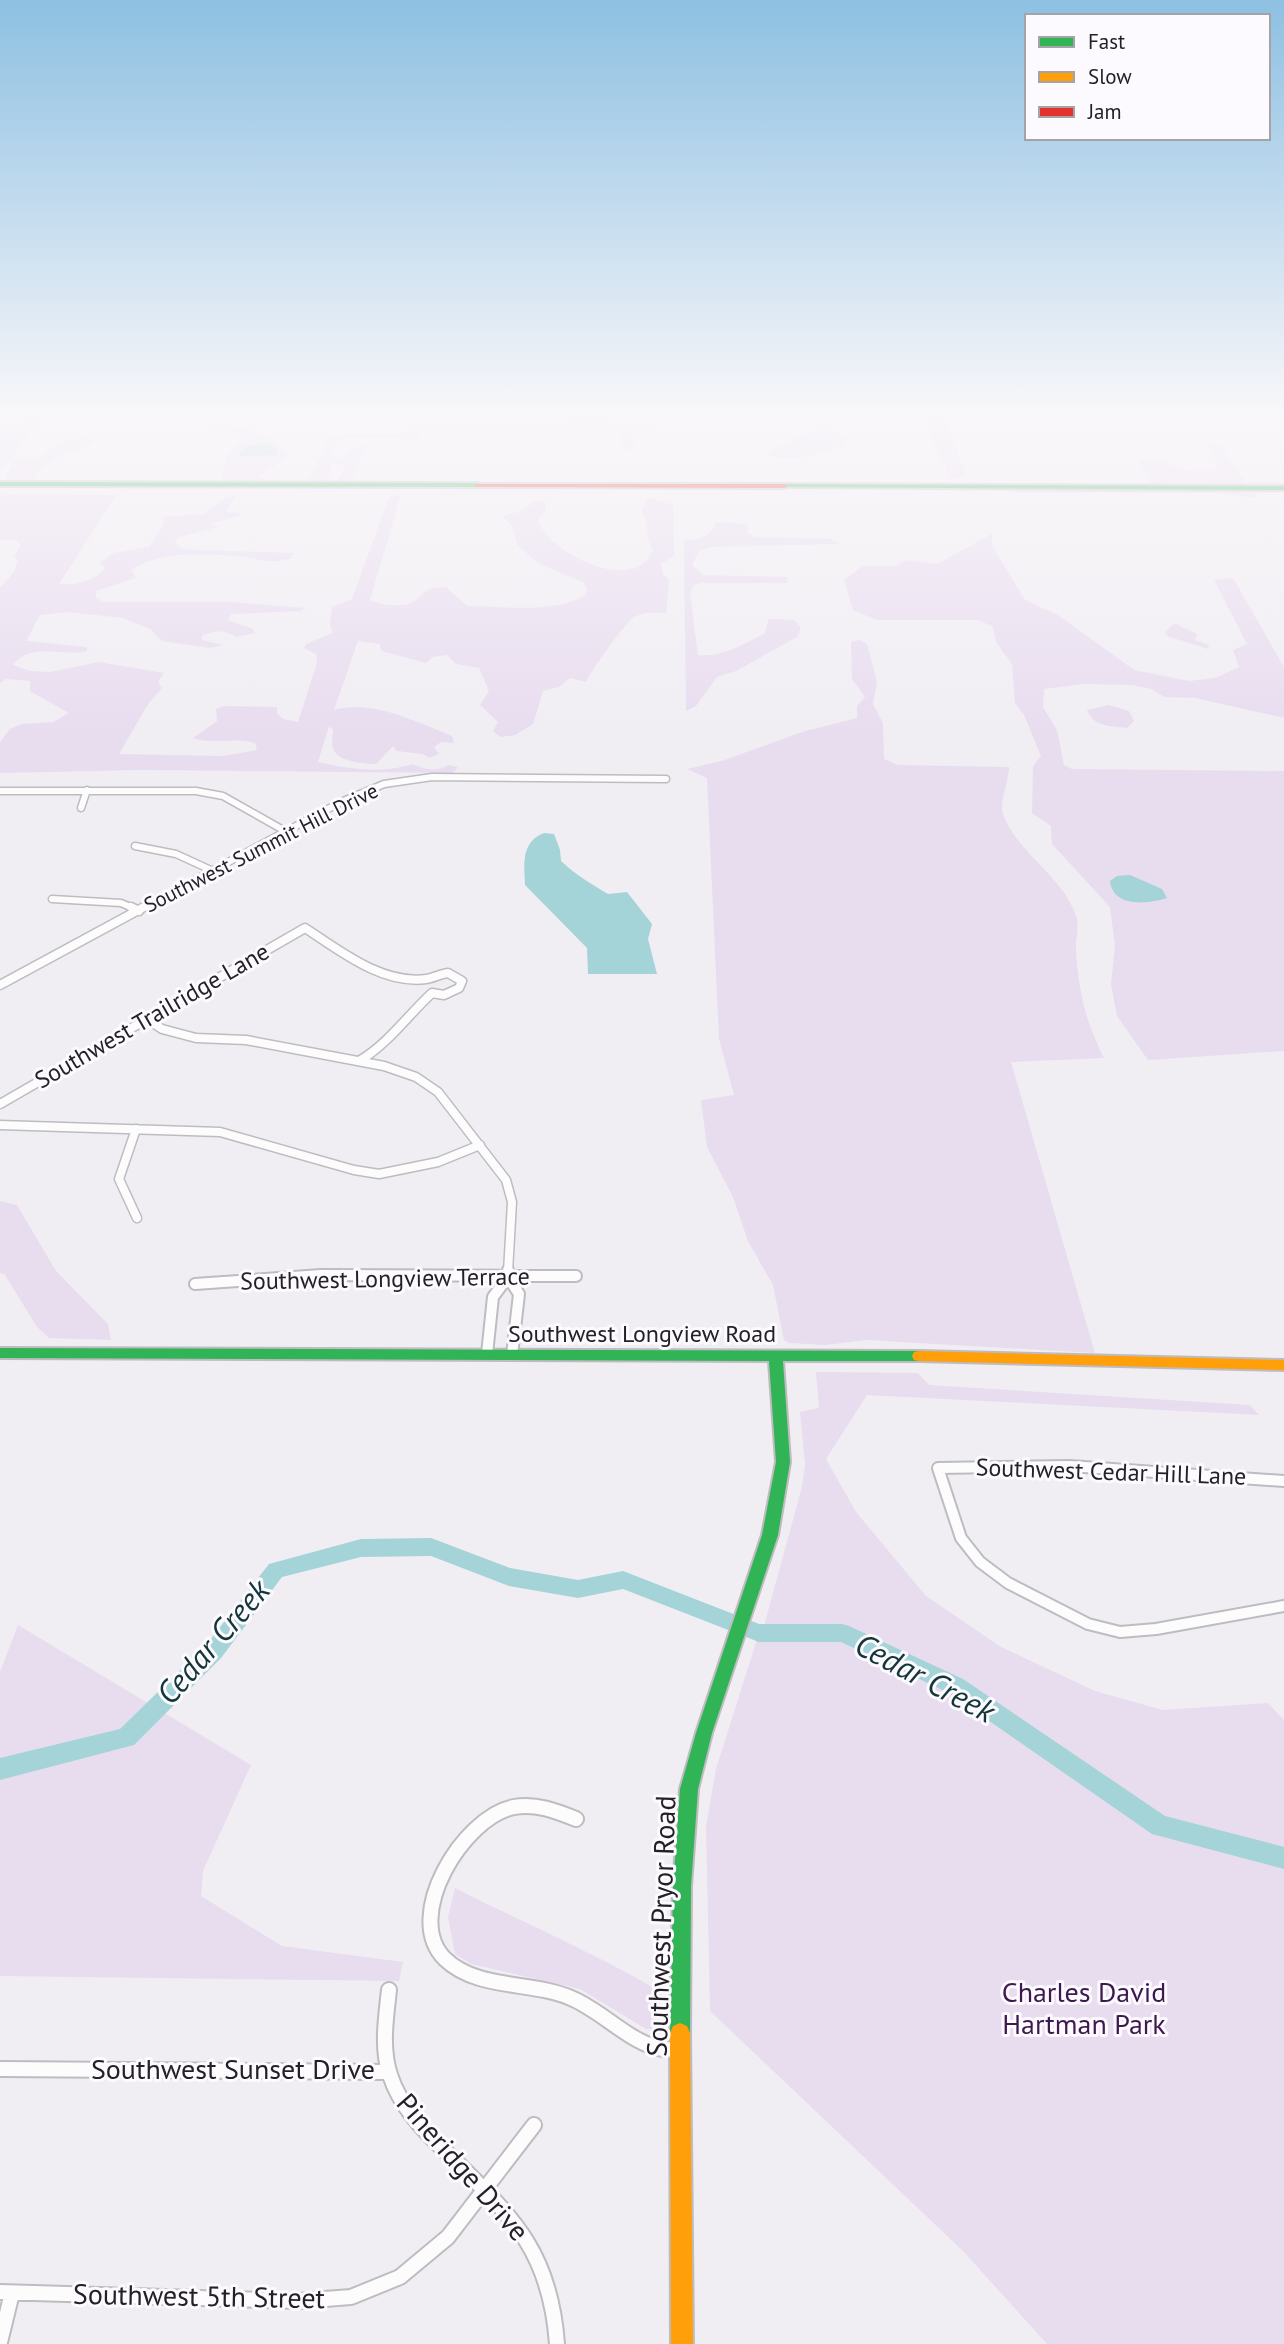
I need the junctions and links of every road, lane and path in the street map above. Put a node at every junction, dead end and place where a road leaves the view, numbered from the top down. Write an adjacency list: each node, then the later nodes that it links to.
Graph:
1 (666, 779): 5 (street, Southwest Summit Hill Drive)
2 (87, 790): 3 (street); 4 (street); 5 (street)
3 (0, 791)
4 (81, 808)
5 (285, 831): 7 (street, Southwest Summit Hill Drive)
6 (135, 845): 7 (street)
7 (213, 871): 9 (street, Southwest Summit Hill Drive)
8 (52, 899): 9 (street)
9 (139, 911): 11 (street, Southwest Summit Hill Drive)
10 (426, 980): 12 (street); 12 (street); 13 (street, Southwest Trailridge Lane)
11 (0, 985)
12 (432, 993): 14 (street)
13 (147, 1020): 15 (street); 17 (street, Southwest Trailridge Lane)
14 (381, 1048): 15 (street); 16 (street)
15 (359, 1061): 16 (street)
16 (384, 1066): 20 (street)
17 (0, 1104)
18 (0, 1125): 19 (street)
19 (136, 1129): 20 (street); 21 (street)
20 (480, 1145): 23 (street)
21 (137, 1218)
22 (576, 1276): 23 (street, Southwest Longview Terrace)
23 (508, 1277): 24 (street, Southwest Longview Terrace); 26 (street); 27 (street)
24 (195, 1284)
25 (0, 1353): 26 (main road, Southwest Longview Road)
26 (486, 1354): 27 (main road, Southwest Longview Road)
27 (512, 1355): 28 (main road, Southwest Longview Road)
28 (776, 1356): 29 (main road, Southwest Longview Road); 34 (main road, Southwest Pryor Road)
29 (1283, 1366)
30 (1284, 1481): 31 (street, Southwest Cedar Hill Lane)
31 (1284, 1606)
32 (576, 1819): 34 (street)
33 (389, 1990): 36 (street, Southwest Sunset Drive)
34 (682, 2050): 42 (main road, Southwest Pryor Road)
35 (0, 2068): 36 (street, Southwest Sunset Drive)
36 (388, 2072): 38 (street, Pineridge Drive)
37 (534, 2125): 38 (street, Southwest 5th Street)
38 (486, 2189): 39 (street, Southwest 5th Street); 41 (street, Pineridge Drive)
39 (6, 2292): 40 (street)
40 (0, 2342)
41 (557, 2344)
42 (682, 2344)

